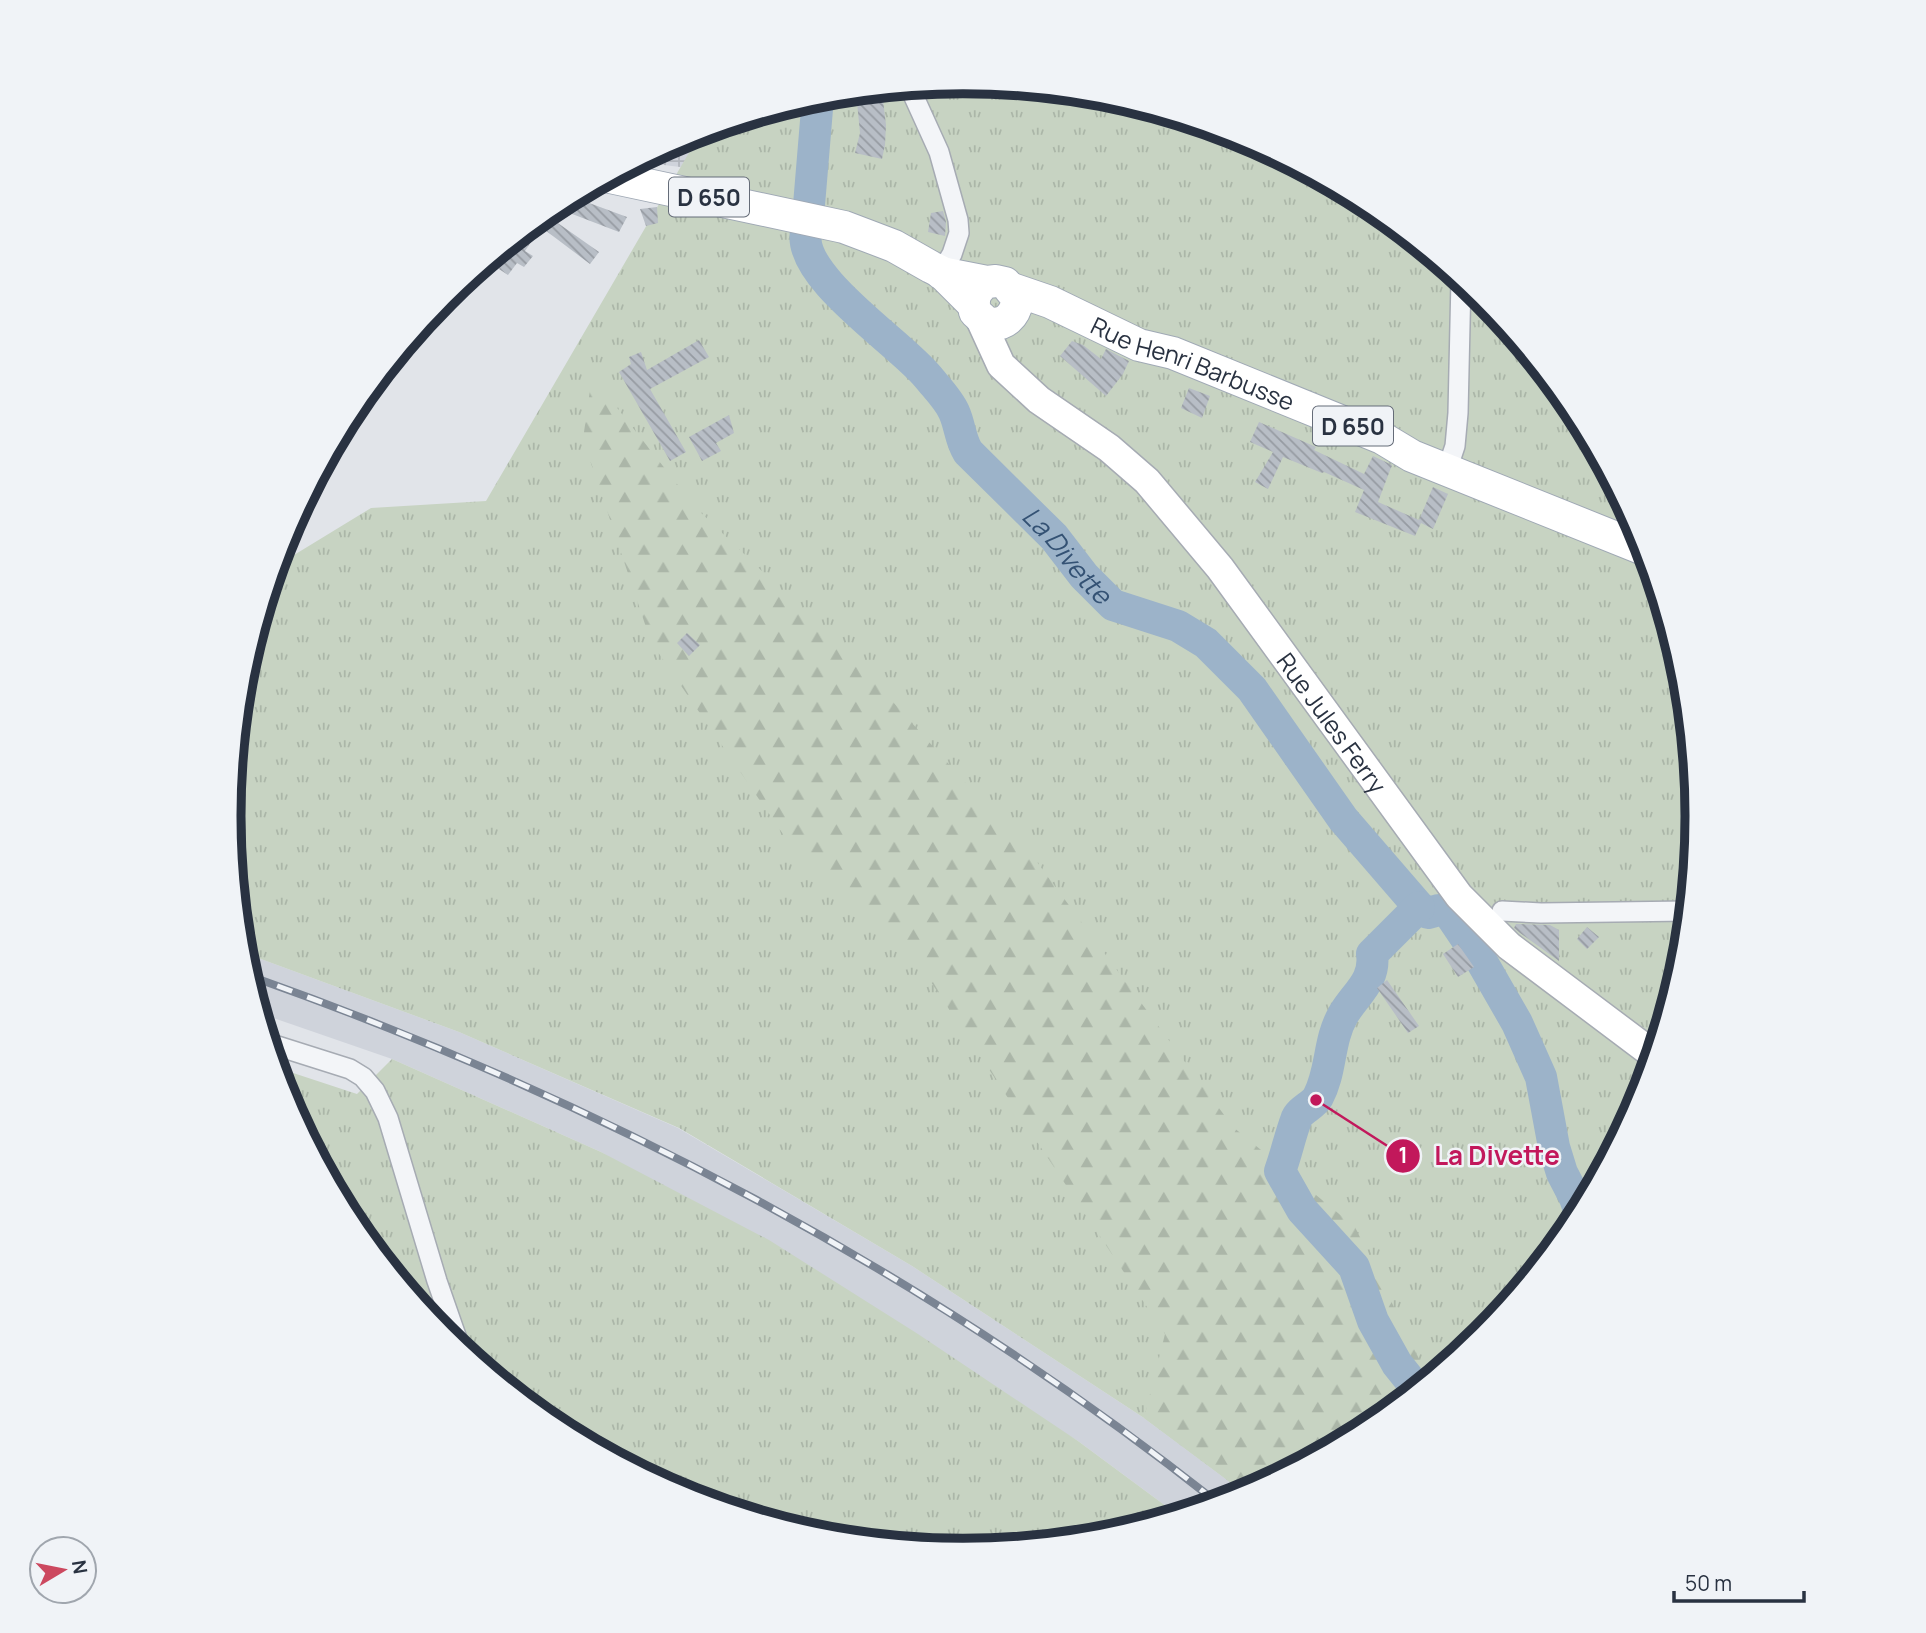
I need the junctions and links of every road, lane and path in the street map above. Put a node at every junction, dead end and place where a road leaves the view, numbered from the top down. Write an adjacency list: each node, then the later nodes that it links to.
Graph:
1 (914, 96): 3 (street)
2 (623, 180): 3 (main road, D 650)
3 (941, 272): 5 (main road, D 650)
4 (1461, 294): 6 (street)
5 (996, 304): 6 (main road, Rue Henri Barbusse / D 650); 11 (main road, Rue Jules Ferry)
6 (1447, 470): 7 (main road, Rue Henri Barbusse / D 650)
7 (1632, 544)
8 (1502, 911): 9 (street)
9 (1679, 911)
10 (278, 1046): 12 (street)
11 (1647, 1050)
12 (453, 1328)

